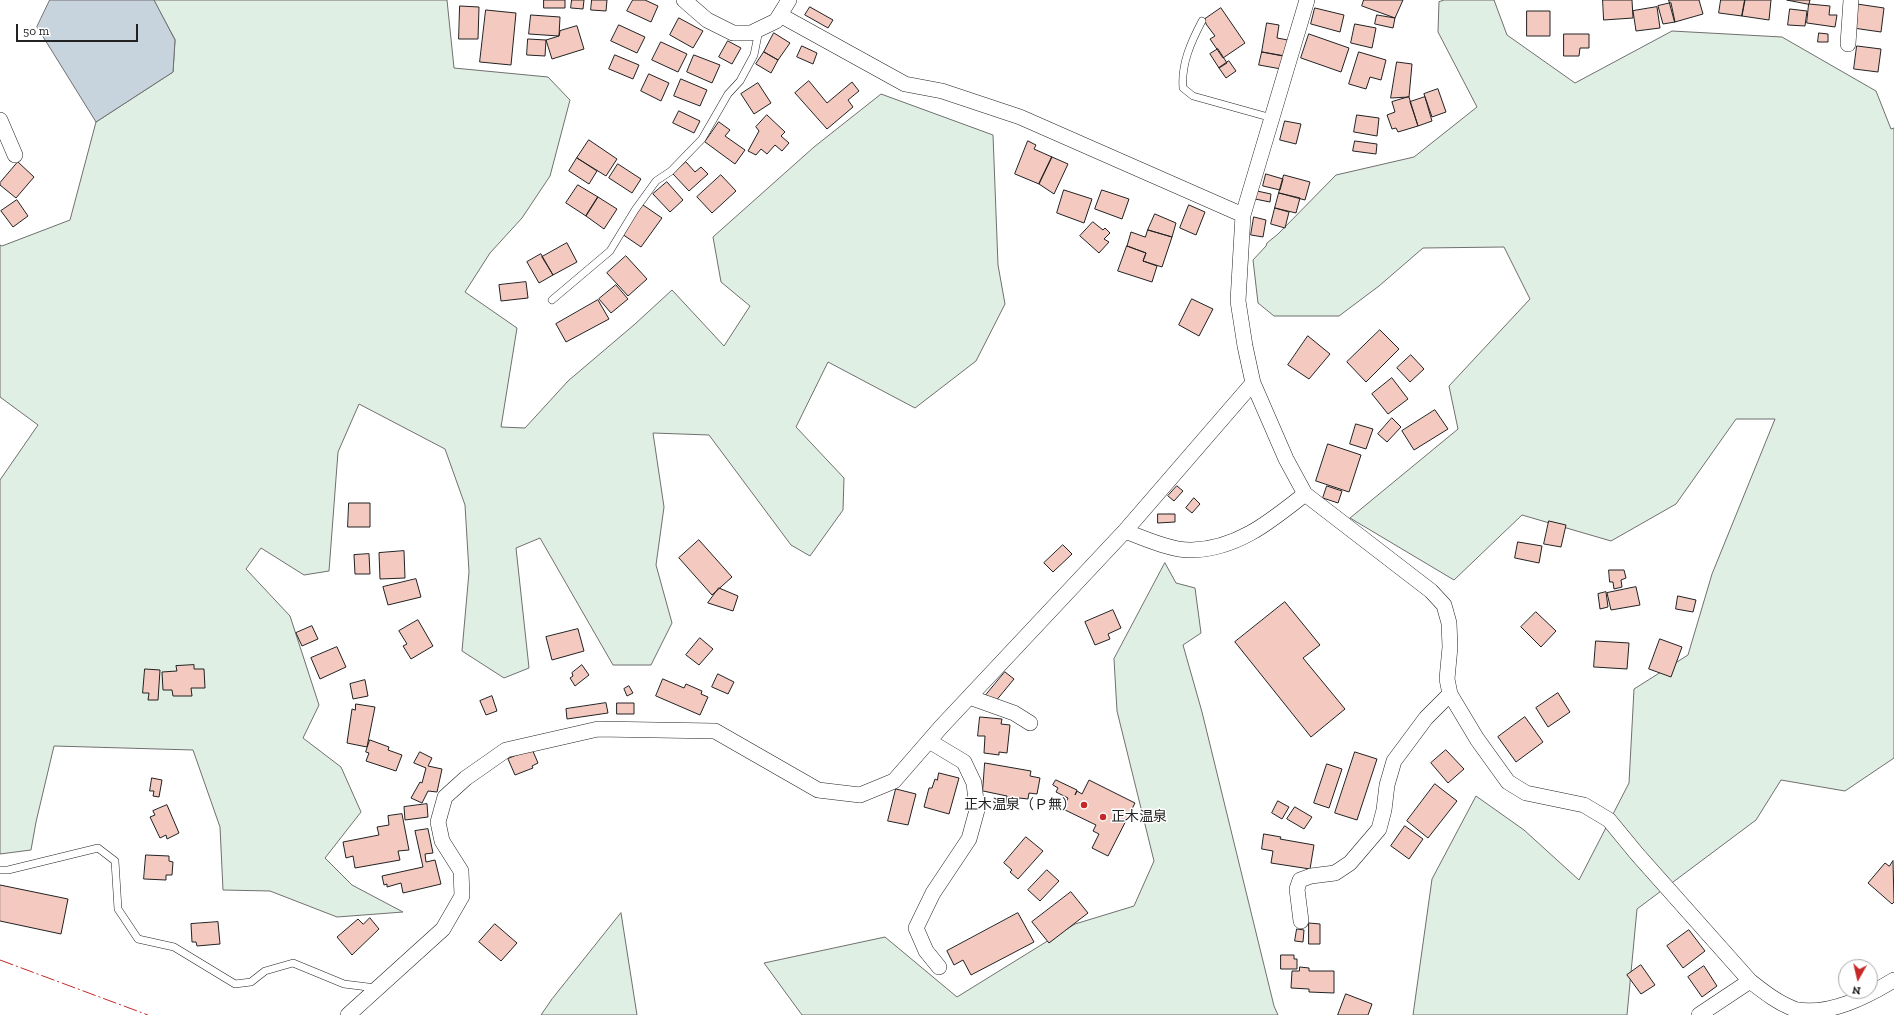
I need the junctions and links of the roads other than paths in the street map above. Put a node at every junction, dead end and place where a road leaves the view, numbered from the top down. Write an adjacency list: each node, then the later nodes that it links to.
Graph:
1 (684, 0): 7 (street)
2 (789, 0): 5 (street)
3 (1307, 0): 9 (street)
4 (1851, 0): 8 (street)
5 (780, 15): 7 (street); 12 (street)
6 (1202, 21): 9 (lane)
7 (760, 30): 13 (lane)
8 (1848, 44)
9 (1272, 118): 12 (street)
10 (0, 120): 11 (street)
11 (15, 155)
12 (1243, 215): 14 (street)
13 (552, 300)
14 (1253, 383): 15 (street); 16 (street)
15 (1305, 494): 16 (street); 17 (street)
16 (1125, 531): 18 (street)
17 (1450, 694): 22 (street); 25 (street)
18 (970, 697): 19 (street); 20 (street)
19 (1030, 723)
20 (929, 741): 23 (street); 26 (street)
21 (0, 870): 26 (lane)
22 (1302, 921)
23 (938, 967)
24 (1894, 980): 25 (street)
25 (1750, 981): 28 (street)
26 (376, 988): 27 (street)
27 (348, 1015)
28 (1699, 1015)

